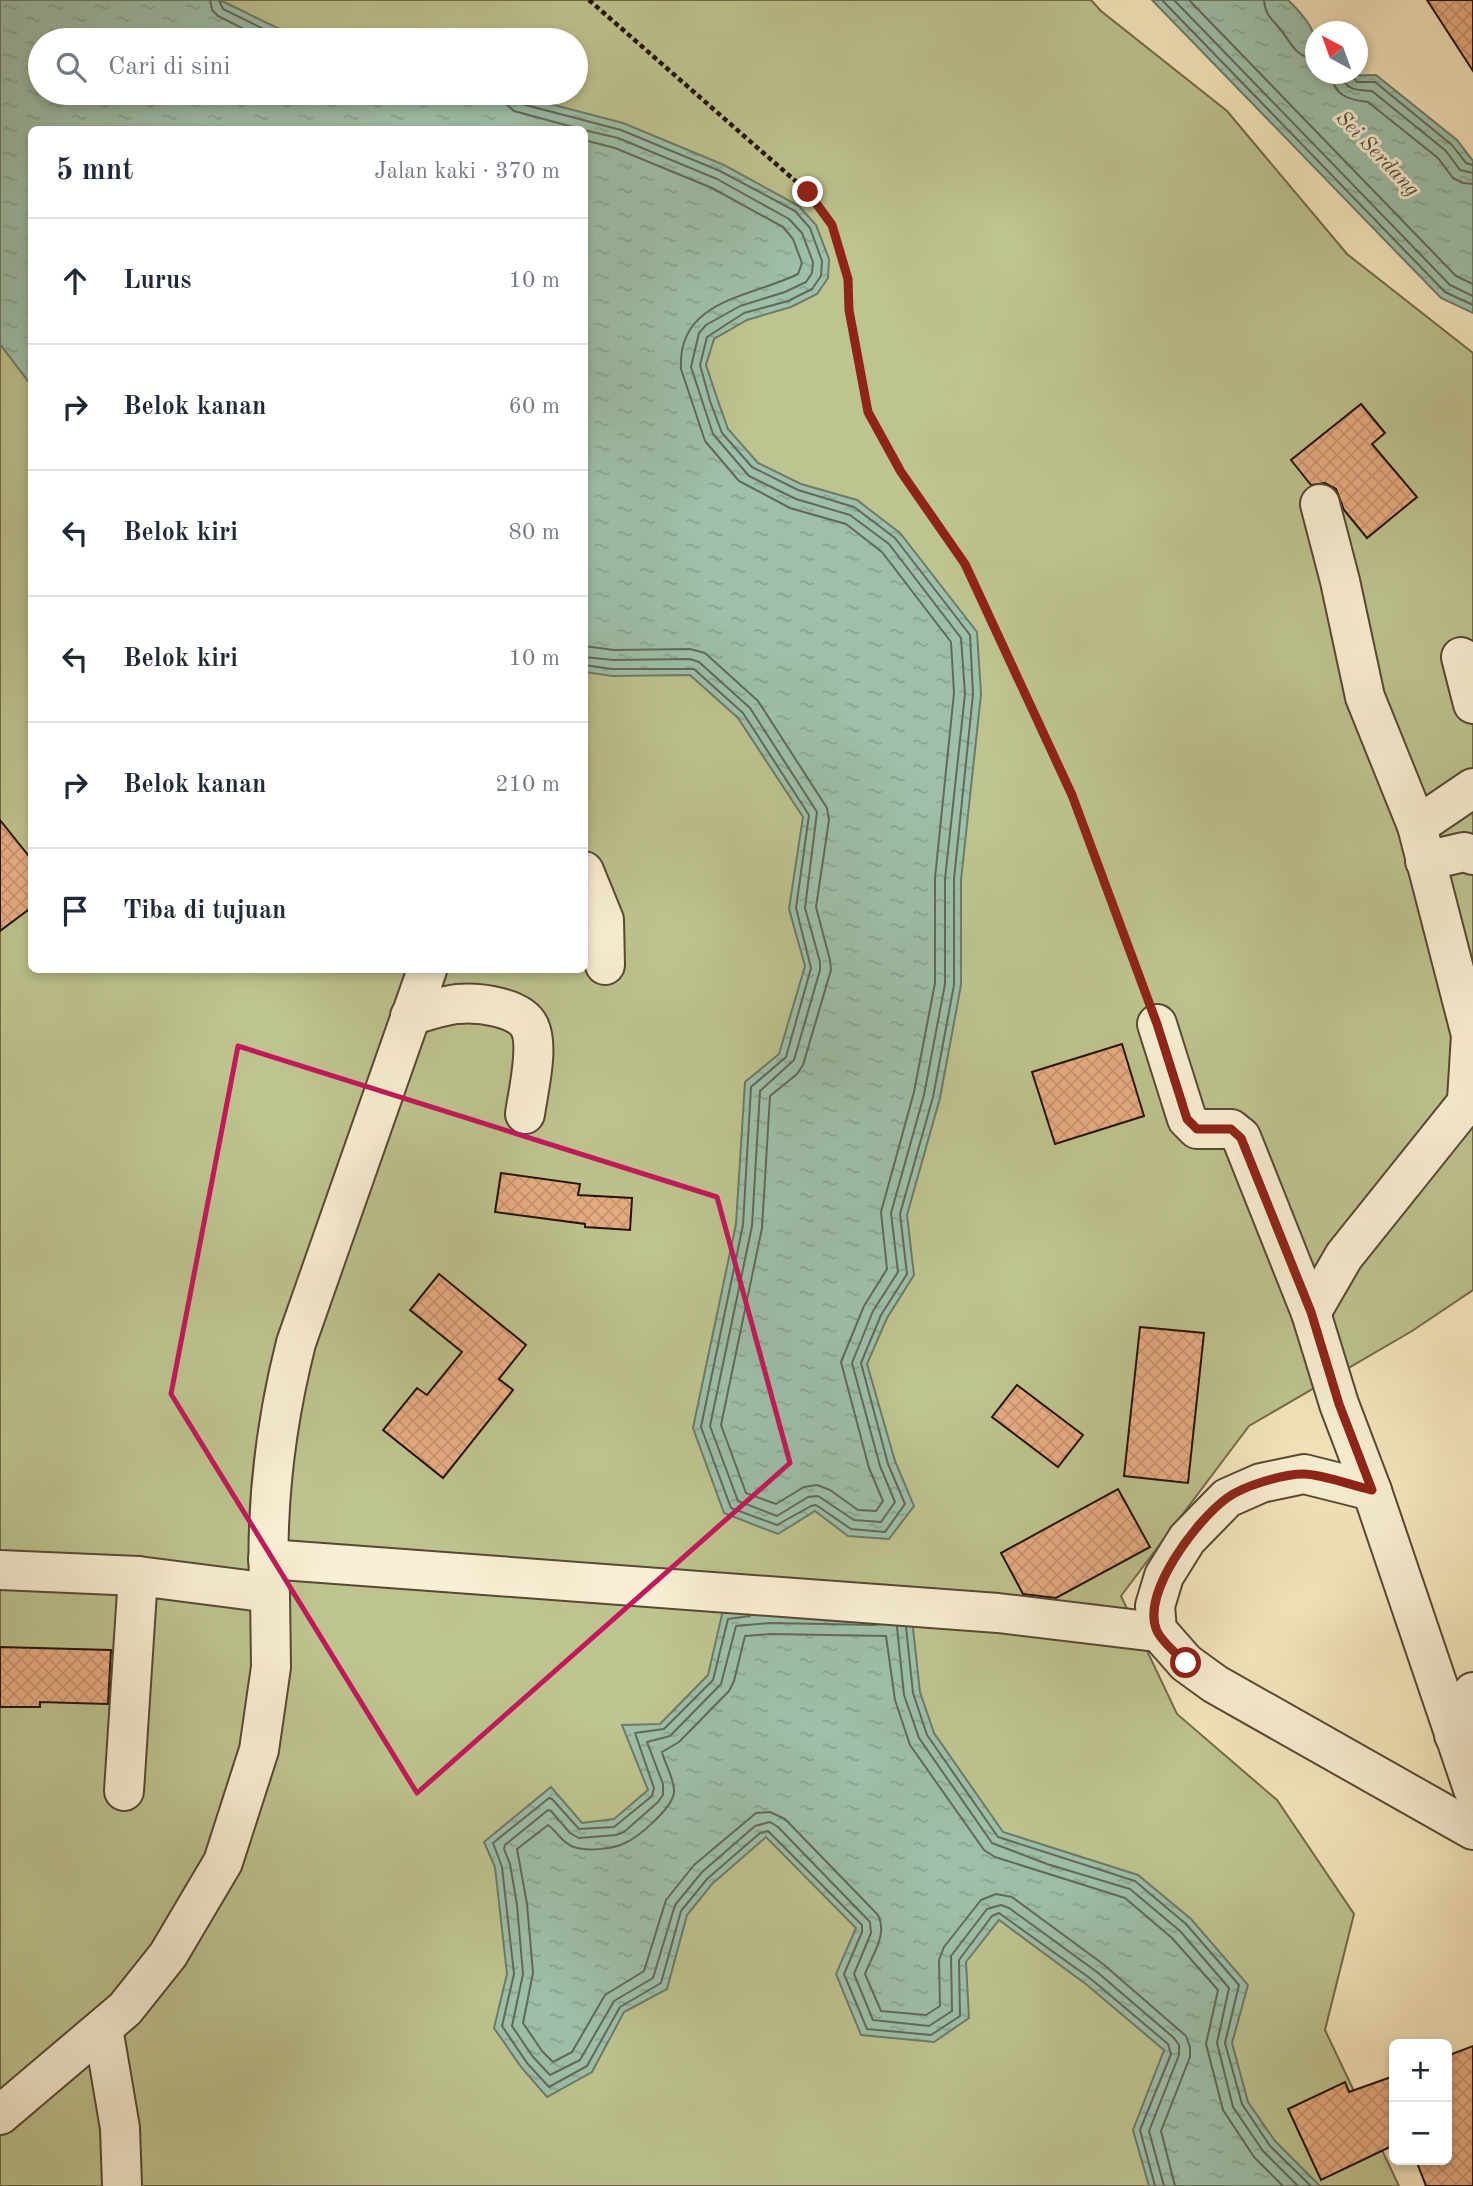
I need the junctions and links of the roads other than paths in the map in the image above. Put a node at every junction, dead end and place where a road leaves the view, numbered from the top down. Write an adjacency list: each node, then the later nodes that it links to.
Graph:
1 (1320, 504): 5 (street)
2 (1461, 657): 3 (street)
3 (1473, 704)
4 (1473, 788): 5 (street)
5 (1421, 844): 6 (street); 12 (street)
6 (1473, 855)
7 (588, 881): 8 (street)
8 (605, 965)
9 (426, 973): 10 (street)
10 (410, 1016): 13 (street); 18 (street)
11 (1157, 1024): 14 (street)
12 (1470, 1098): 14 (street)
13 (525, 1114)
14 (1311, 1312): 15 (street)
15 (1372, 1490): 19 (street); 21 (street)
16 (0, 1570): 17 (street)
17 (138, 1576): 18 (street); 23 (street)
18 (269, 1576): 19 (street); 25 (street)
19 (1157, 1630): 24 (street)
20 (1473, 1692): 21 (street)
21 (1454, 1735): 22 (street)
22 (1473, 1789)
23 (124, 1791)
24 (1473, 1830)
25 (103, 2028): 26 (street); 27 (street)
26 (0, 2115)
27 (122, 2186)

